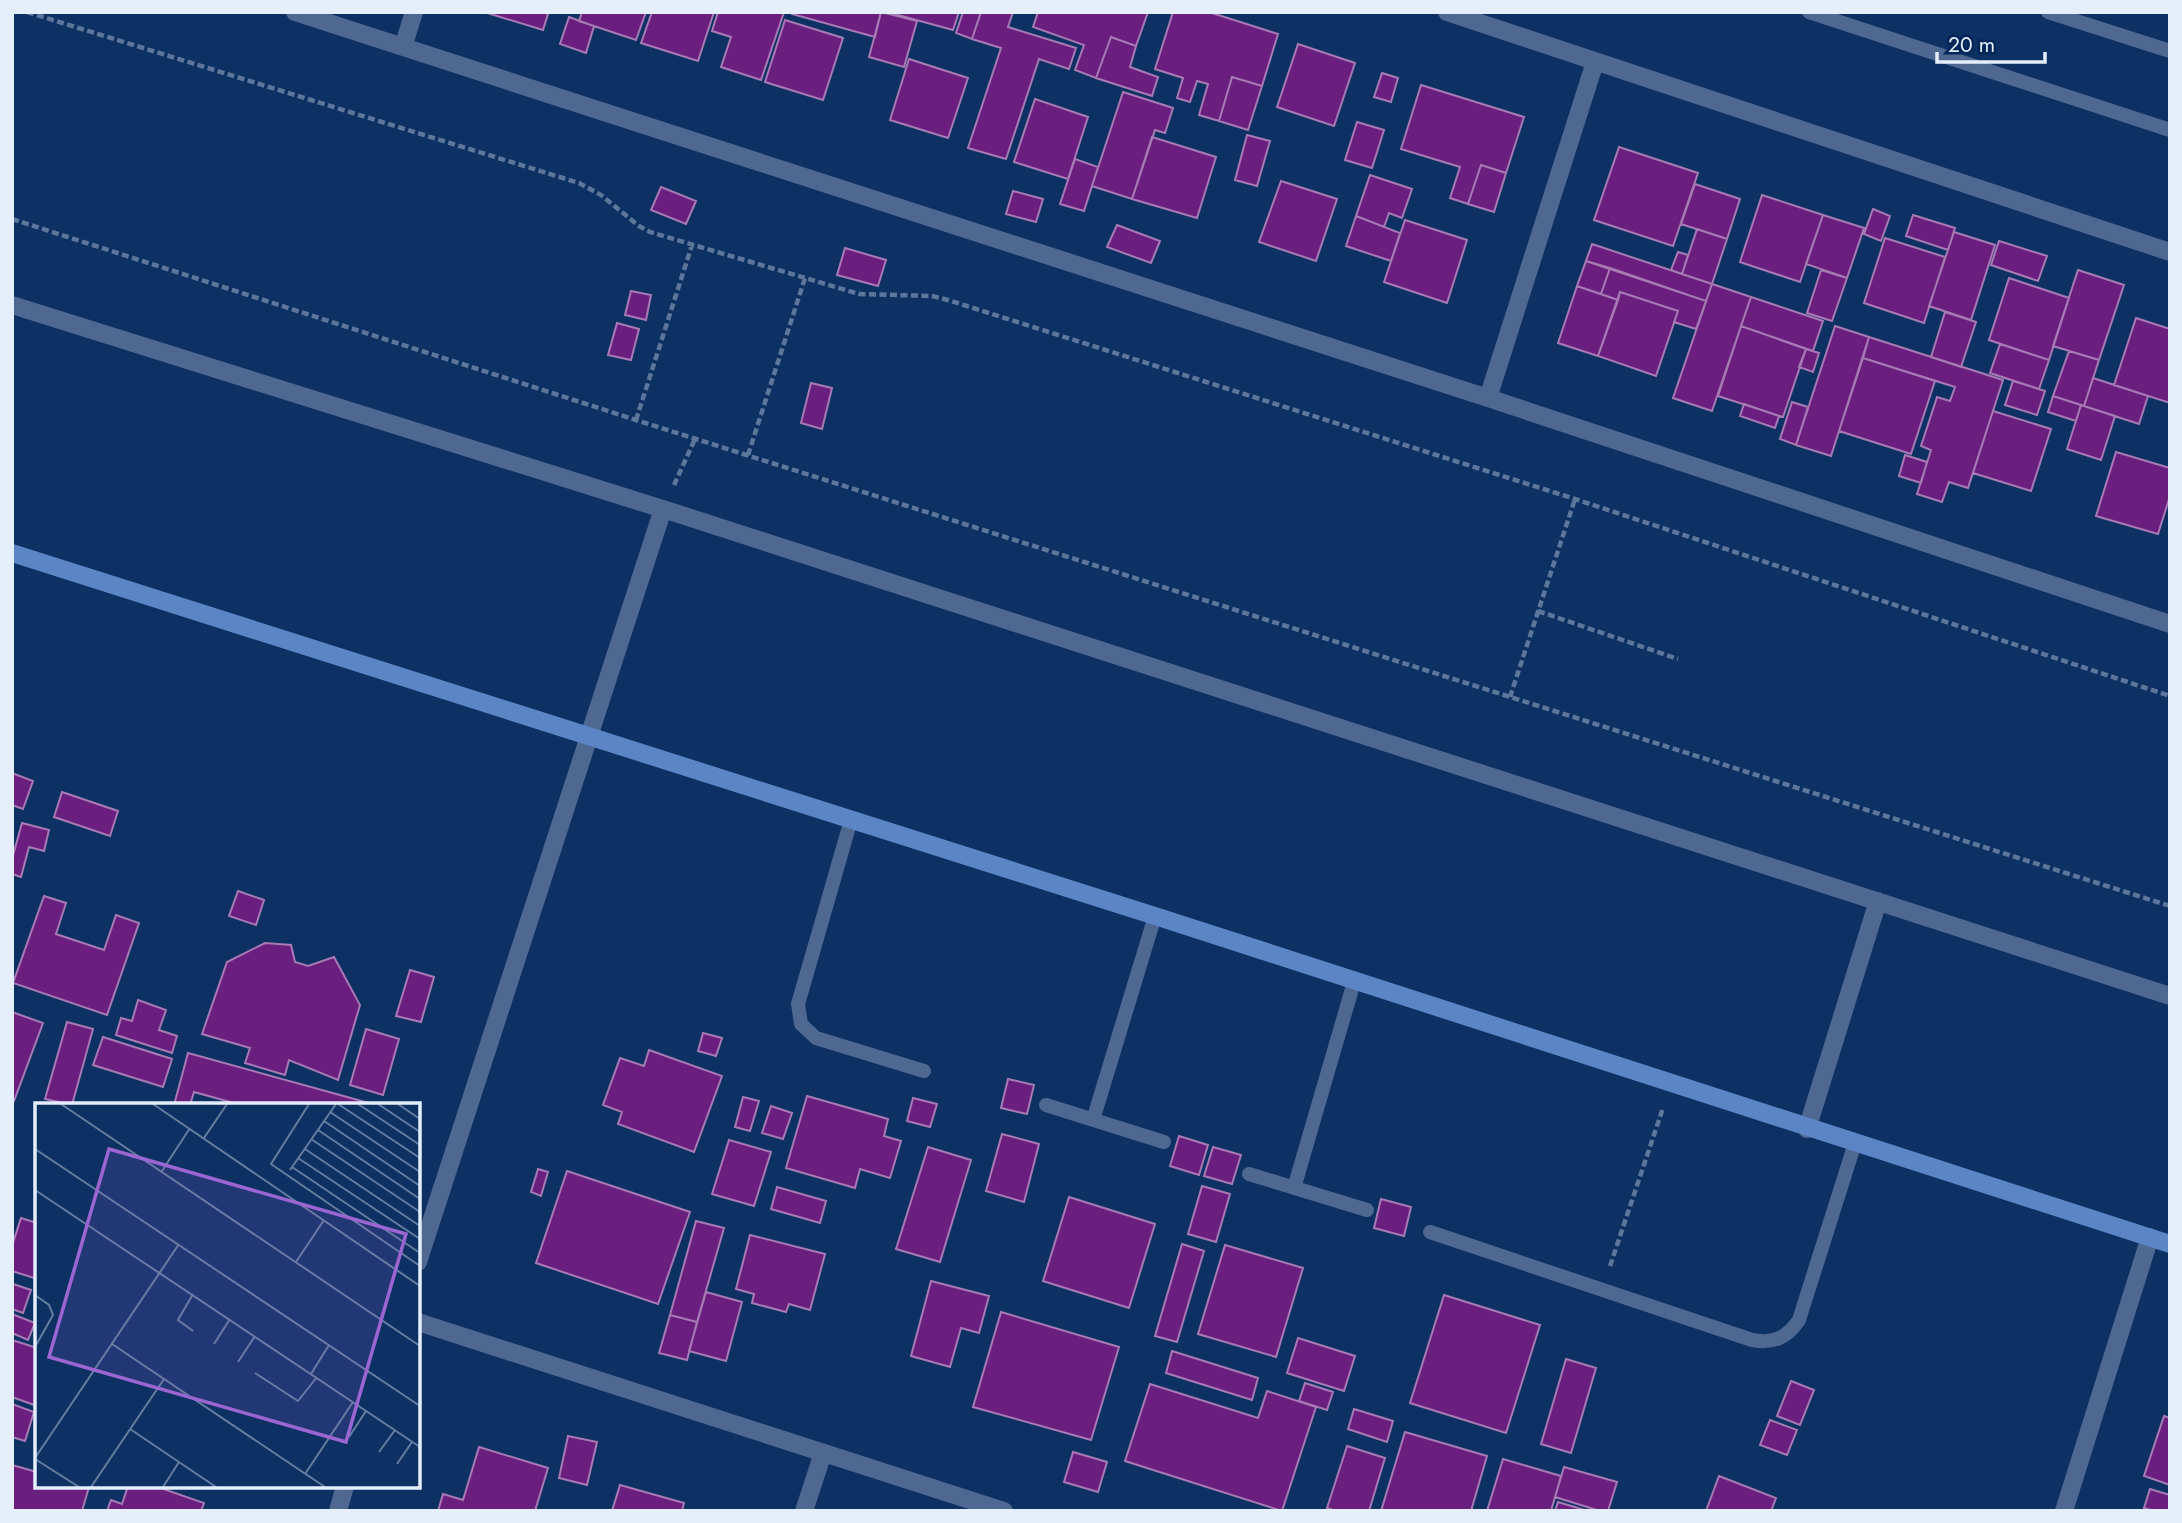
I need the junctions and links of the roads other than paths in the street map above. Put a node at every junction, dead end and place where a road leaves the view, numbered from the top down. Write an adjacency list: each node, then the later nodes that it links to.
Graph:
1 (295, 12): 6 (street)
2 (414, 12): 6 (street)
3 (1447, 12): 8 (street)
4 (1809, 12): 9 (lane)
5 (2048, 12): 7 (lane)
6 (403, 47): 12 (street)
7 (2170, 51)
8 (1595, 62): 10 (street); 12 (street)
9 (2170, 130)
10 (2170, 252)
11 (12, 305): 13 (street)
12 (1488, 398): 15 (street)
13 (663, 509): 16 (street); 18 (street)
14 (12, 553): 16 (main road)
15 (2170, 624)
16 (589, 737): 17 (main road); 34 (street)
17 (851, 820): 19 (main road); 22 (lane)
18 (1878, 901): 21 (street); 25 (street)
19 (1155, 916): 20 (main road); 24 (lane)
20 (1354, 982): 25 (main road); 29 (lane)
21 (2170, 996)
22 (924, 1071)
23 (1046, 1105): 24 (lane)
24 (1093, 1120): 26 (lane)
25 (1807, 1129): 27 (main road)
26 (1164, 1142)
27 (1855, 1143): 31 (lane); 32 (main road)
28 (1249, 1174): 29 (lane)
29 (1294, 1188): 30 (lane)
30 (1367, 1210)
31 (1430, 1232)
32 (2150, 1237): 33 (main road); 41 (street)
33 (2170, 1244)
34 (420, 1256)
35 (420, 1323): 36 (street)
36 (823, 1453): 39 (street); 40 (street)
37 (344, 1488): 38 (street)
38 (338, 1511)
39 (804, 1511)
40 (1004, 1511)
41 (2064, 1511)

